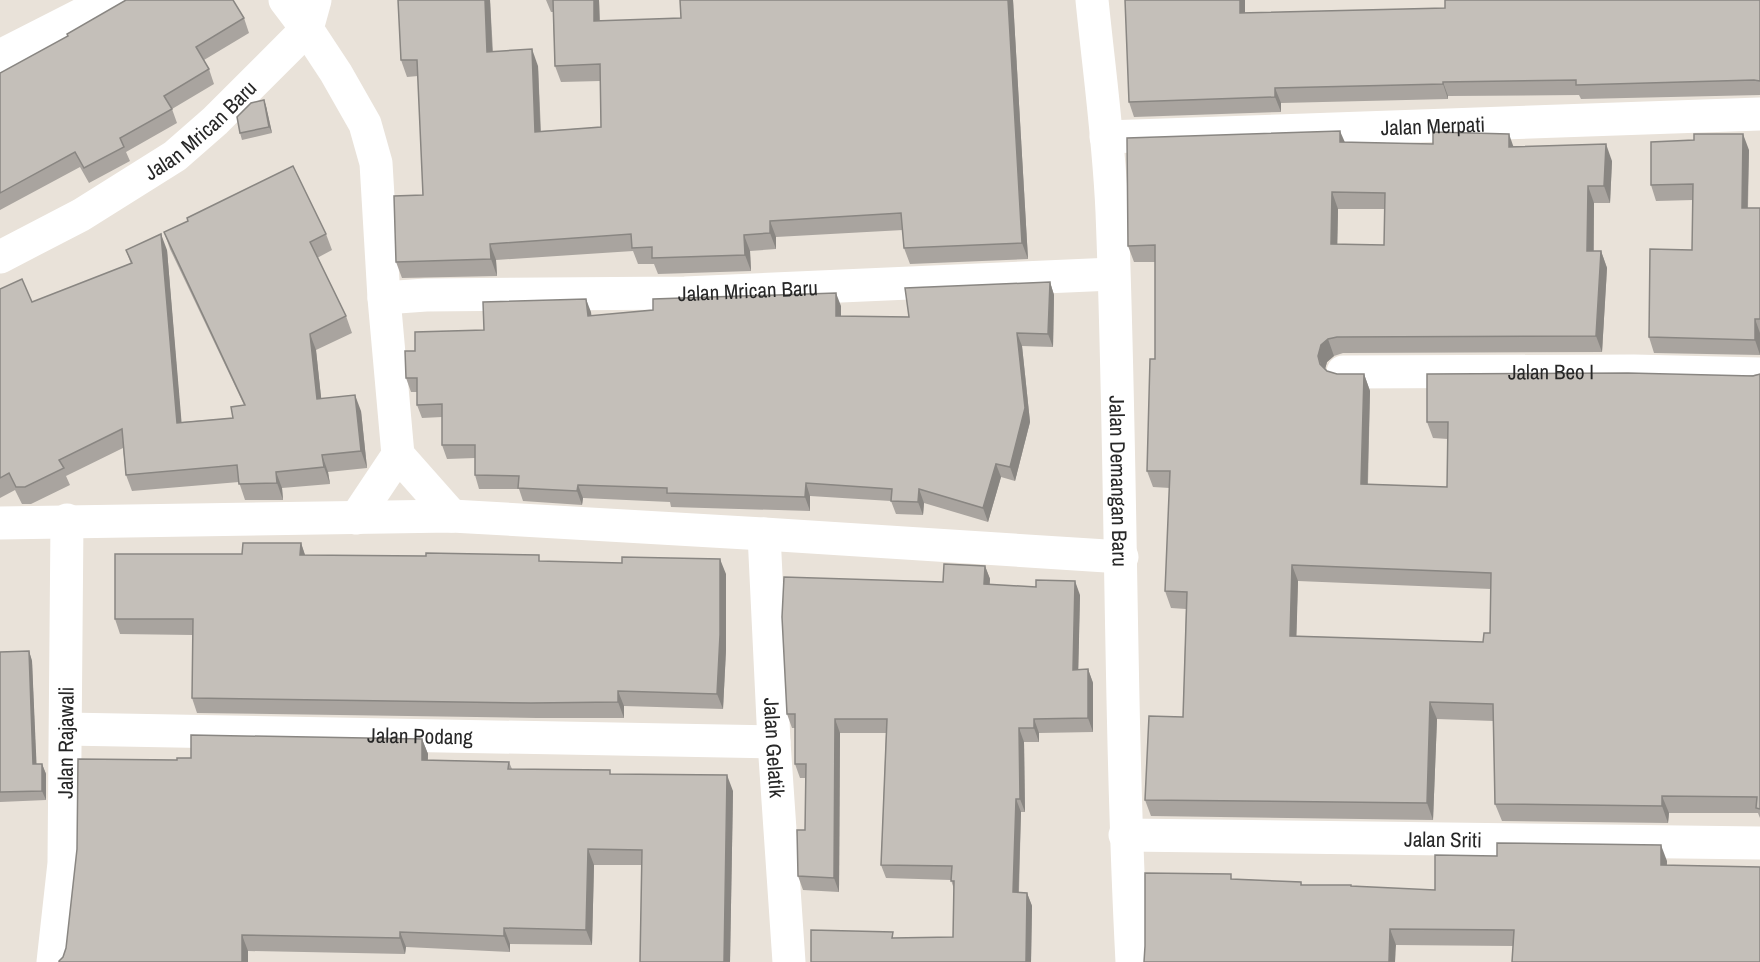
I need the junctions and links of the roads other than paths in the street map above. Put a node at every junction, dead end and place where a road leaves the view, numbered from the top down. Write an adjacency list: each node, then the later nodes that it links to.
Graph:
1 (110, 0): 5 (street)
2 (285, 0): 4 (street)
3 (1092, 0): 7 (street, Jalan Demangan Baru)
4 (311, 14): 8 (street, Jalan Mrican Baru); 10 (street)
5 (0, 56)
6 (1760, 114): 7 (street, Jalan Merpati)
7 (1107, 137): 9 (street, Jalan Demangan Baru)
8 (0, 257)
9 (1113, 274): 10 (street, Jalan Mrican Baru); 19 (street, Jalan Demangan Baru)
10 (384, 298): 13 (street)
11 (1343, 372): 12 (street, Jalan Beo I)
12 (1760, 374)
13 (398, 455): 14 (street); 15 (street)
14 (452, 516): 15 (street); 18 (street)
15 (356, 518): 16 (street)
16 (67, 520): 17 (street); 20 (street, Jalan Rajawali)
17 (0, 523)
18 (764, 534): 19 (street); 21 (street, Jalan Gelatik)
19 (1122, 557): 22 (street, Jalan Demangan Baru)
20 (66, 729): 21 (street, Jalan Podang); 24 (street, Jalan Rajawali)
21 (774, 742): 25 (street, Jalan Gelatik)
22 (1125, 836): 23 (street, Jalan Sriti); 26 (street, Jalan Demangan Baru)
23 (1760, 843)
24 (53, 962)
25 (789, 962)
26 (1132, 962)

